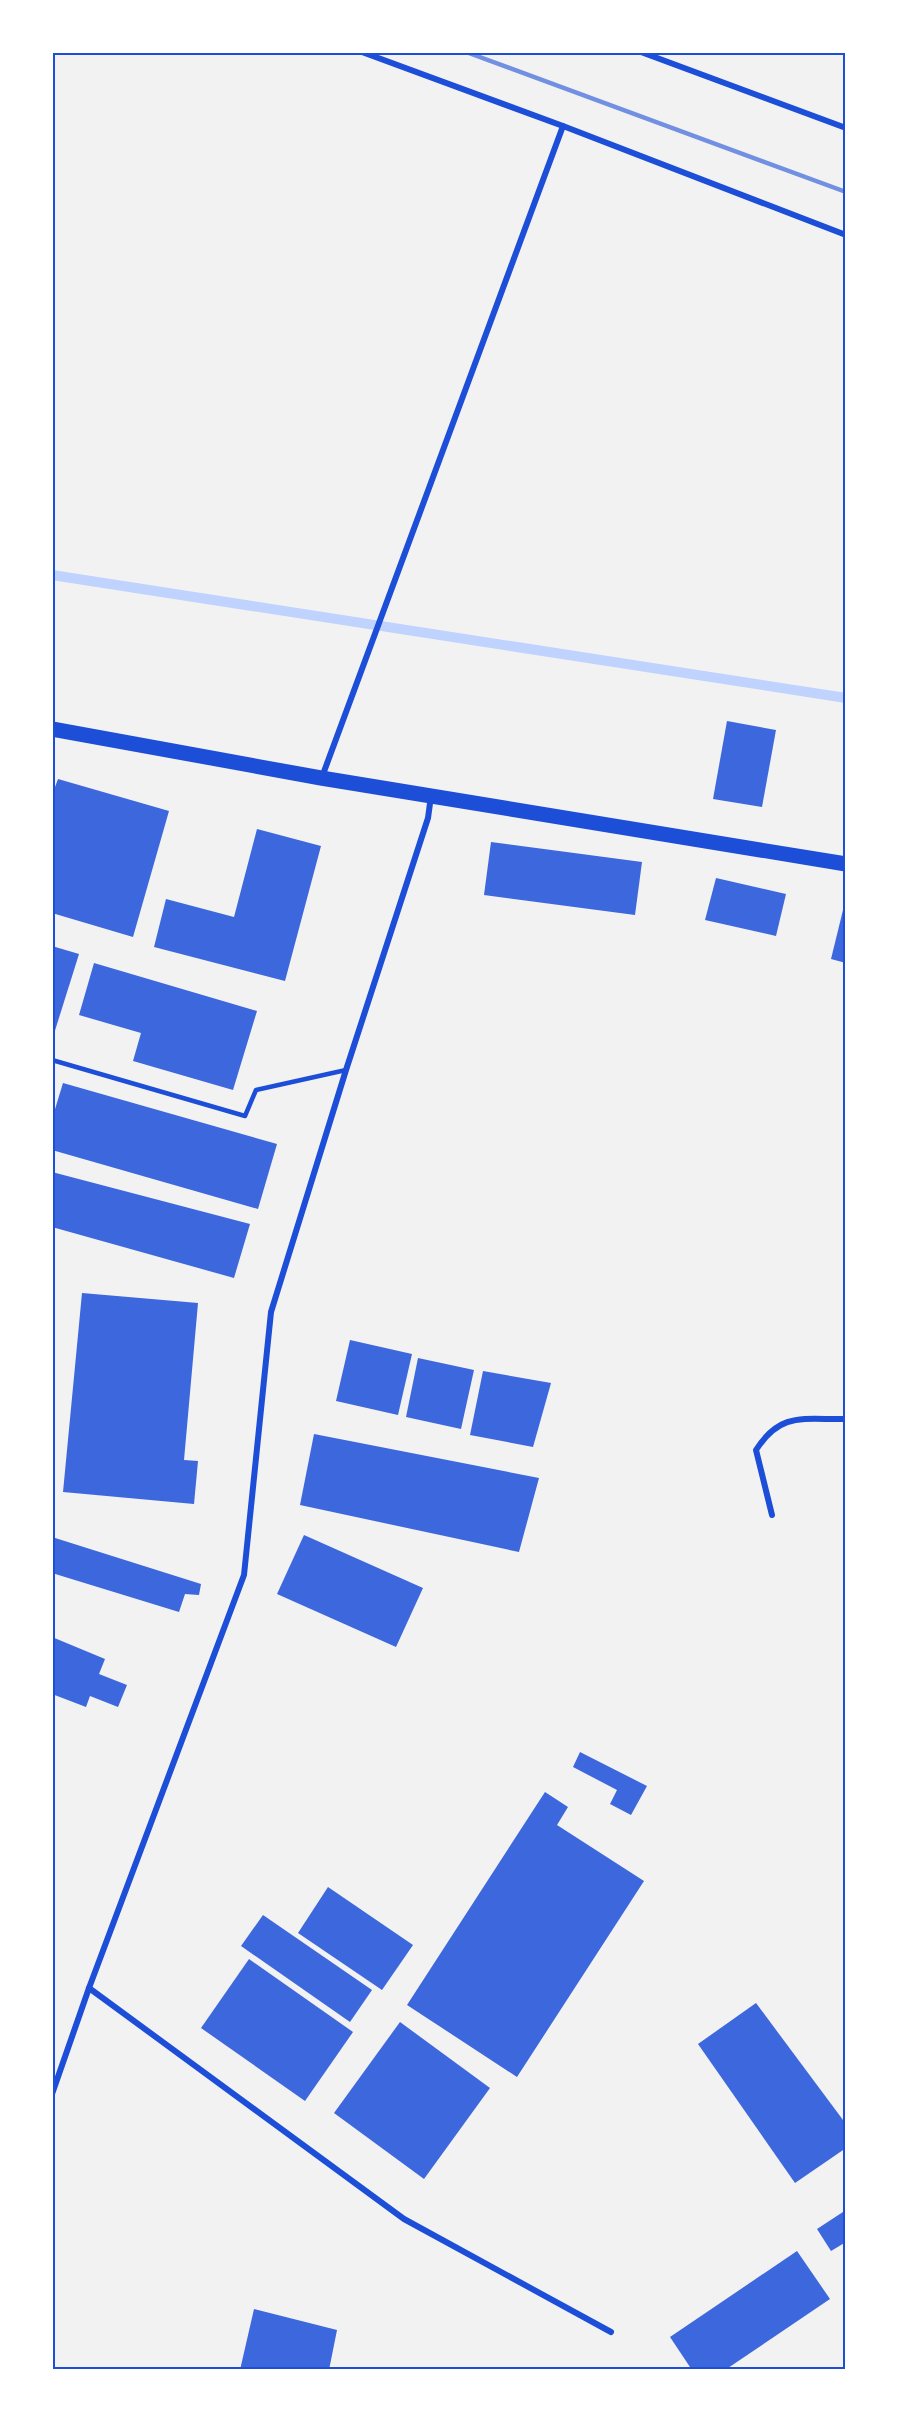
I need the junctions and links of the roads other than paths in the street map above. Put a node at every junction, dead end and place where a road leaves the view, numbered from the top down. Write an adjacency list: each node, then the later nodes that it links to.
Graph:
1 (362, 52): 3 (street)
2 (641, 52): 4 (street)
3 (563, 126): 5 (street); 7 (street)
4 (846, 128)
5 (846, 235)
6 (52, 729): 7 (main road)
7 (321, 778): 8 (main road)
8 (431, 796): 9 (main road); 11 (street)
9 (846, 864)
10 (52, 1060): 11 (lane)
11 (346, 1070): 14 (street)
12 (846, 1419): 13 (street)
13 (772, 1515)
14 (89, 1988): 15 (street); 16 (street)
15 (52, 2094)
16 (611, 2332)

